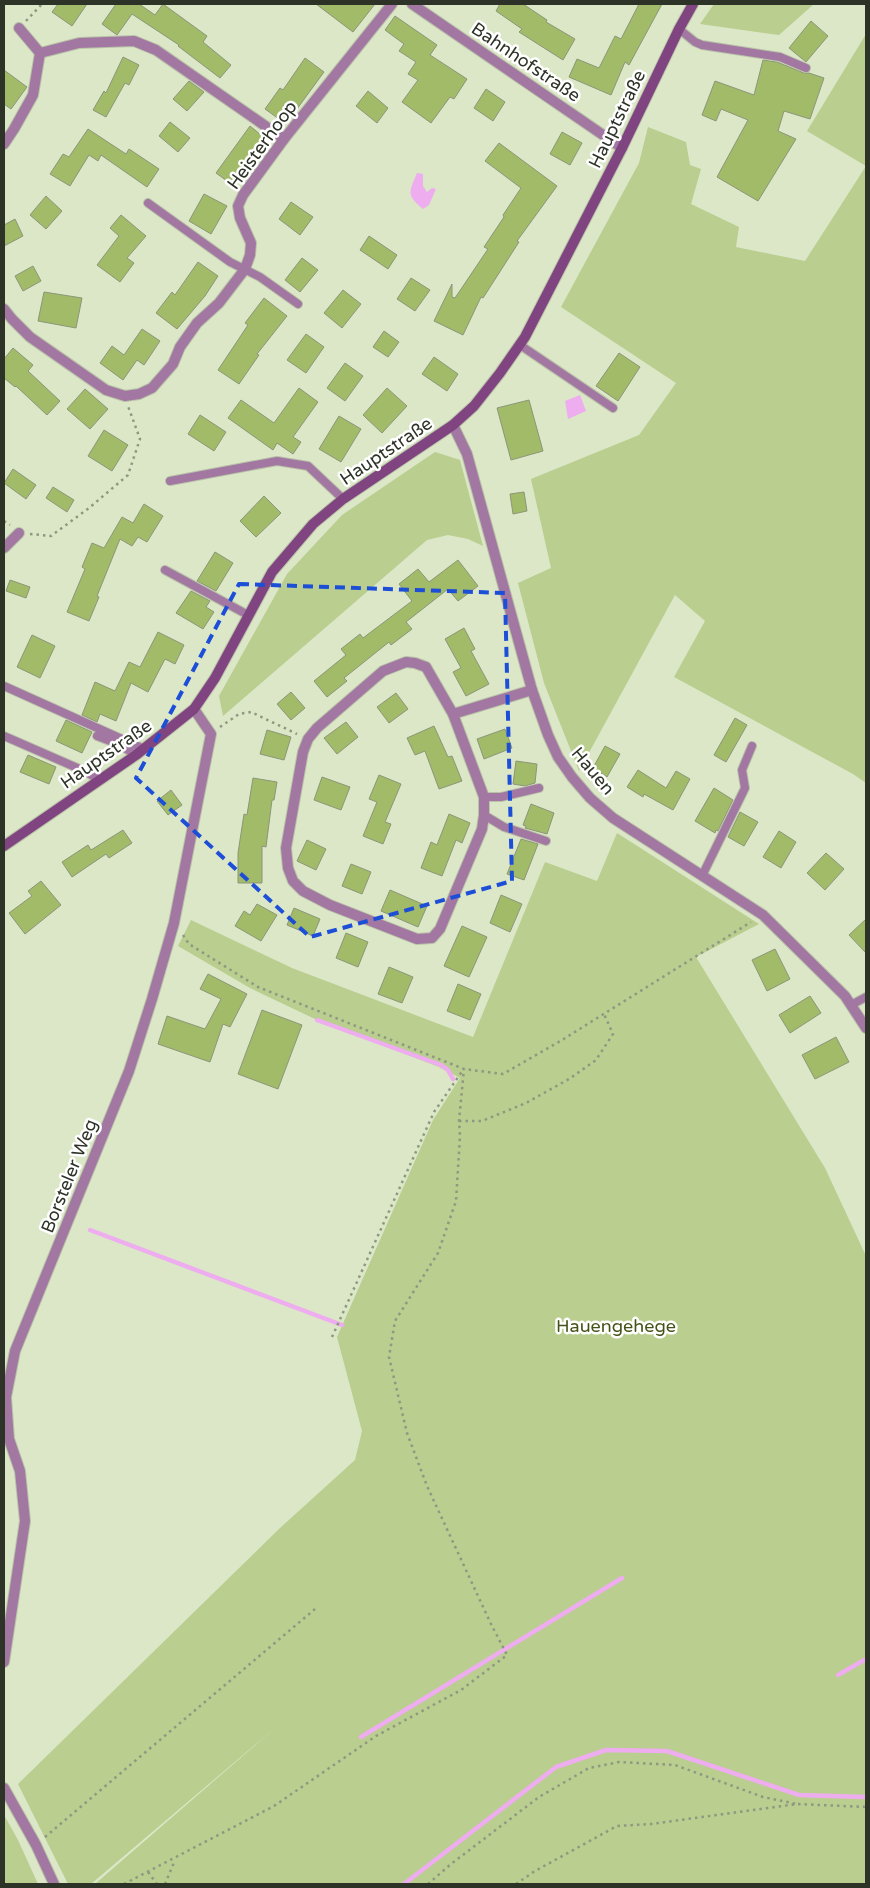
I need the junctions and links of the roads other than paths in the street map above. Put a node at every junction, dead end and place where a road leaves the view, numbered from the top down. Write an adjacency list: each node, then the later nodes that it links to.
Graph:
1 (392, 4): 8 (street, Heisterhoop)
2 (412, 4): 10 (street, Bahnhofstraße)
3 (692, 4): 5 (main road, Hauptstraße)
4 (19, 28): 6 (street)
5 (679, 29): 7 (lane); 10 (main road, Hauptstraße)
6 (40, 53): 8 (street); 9 (street)
7 (806, 68)
8 (284, 139): 12 (street, Heisterhoop)
9 (4, 144)
10 (622, 148): 15 (main road, Hauptstraße)
11 (148, 203): 12 (lane)
12 (245, 269): 13 (lane); 14 (street, Heisterhoop)
13 (298, 304)
14 (4, 309)
15 (520, 345): 16 (lane); 17 (main road, Hauptstraße)
16 (612, 408)
17 (453, 425): 19 (main road, Hauptstraße); 25 (street, Hauen)
18 (170, 481): 19 (lane)
19 (343, 499): 23 (main road, Hauptstraße)
20 (19, 533): 21 (street)
21 (4, 548)
22 (165, 570): 23 (lane)
23 (248, 615): 26 (main road, Hauptstraße)
24 (4, 686): 31 (lane)
25 (532, 690): 27 (street); 38 (street, Hauen)
26 (194, 709): 31 (main road, Hauptstraße); 42 (street, Borsteler Weg)
27 (453, 714): 34 (street); 35 (street)
28 (4, 736): 32 (lane)
29 (97, 736): 31 (lane)
30 (752, 746): 38 (lane)
31 (140, 752): 32 (main road, Hauptstraße)
32 (100, 780): 37 (main road, Hauptstraße)
33 (539, 788): 34 (lane)
34 (484, 798): 35 (street)
35 (484, 815): 36 (lane)
36 (546, 841)
37 (4, 846)
38 (702, 876): 40 (street, Hauen)
39 (866, 997): 40 (lane)
40 (851, 1005): 41 (street, Hauen)
41 (866, 1028)
42 (4, 1662)
43 (4, 1788): 44 (street)
44 (54, 1884)

